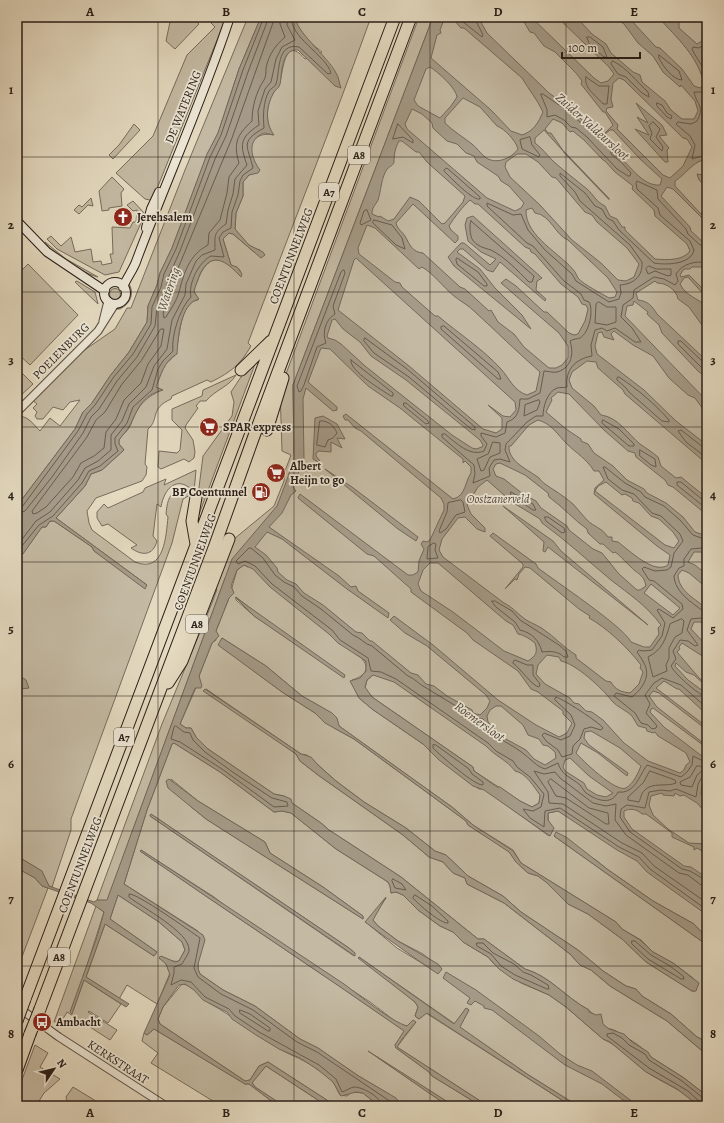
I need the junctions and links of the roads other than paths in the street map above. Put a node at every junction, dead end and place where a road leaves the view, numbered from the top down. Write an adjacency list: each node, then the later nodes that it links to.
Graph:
1 (230, 17): 5 (main road, DE WATERING)
2 (236, 17): 5 (main road, DE WATERING)
3 (395, 17): 11 (highway, COENTUNNELWEG / A7)
4 (411, 17): 7 (highway, COENTUNNELWEG / A8)
5 (221, 47): 8 (main road, DE WATERING)
6 (19, 223): 9 (main road)
7 (314, 276): 14 (highway, A8); 18 (highway, COENTUNNELWEG / A8)
8 (121, 285): 9 (main road); 10 (main road)
9 (107, 288): 10 (main road)
10 (111, 302): 13 (street, POELENBURG)
11 (273, 339): 12 (highway); 17 (highway, COENTUNNELWEG / A7)
12 (241, 370)
13 (17, 412)
14 (267, 430)
15 (196, 497): 17 (highway)
16 (229, 538): 18 (highway, A8)
17 (196, 545): 21 (highway, COENTUNNELWEG / A7, bridge)
18 (154, 704): 23 (highway, COENTUNNELWEG / A8, bridge)
19 (17, 1007): 22 (street, KERKSTRAAT)
20 (17, 1012): 22 (street, KERKSTRAAT)
21 (17, 1022)
22 (59, 1037): 24 (street, KERKSTRAAT)
23 (17, 1070)
24 (166, 1106)

